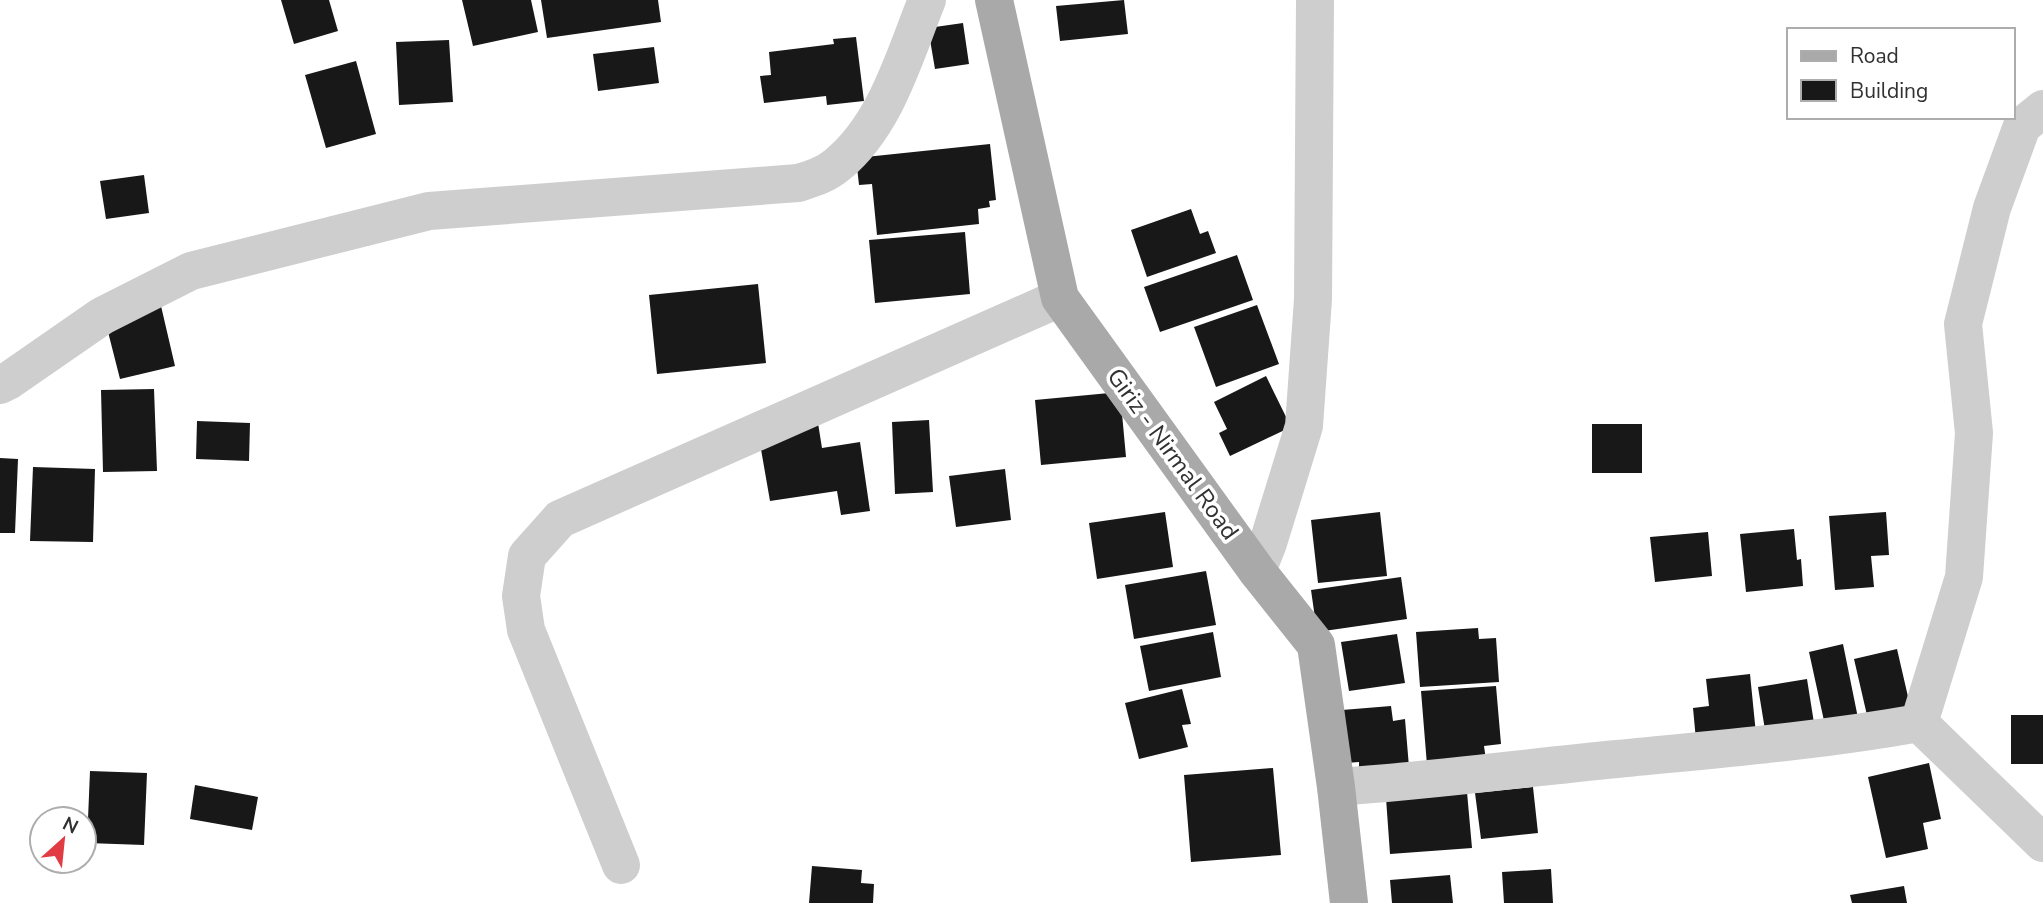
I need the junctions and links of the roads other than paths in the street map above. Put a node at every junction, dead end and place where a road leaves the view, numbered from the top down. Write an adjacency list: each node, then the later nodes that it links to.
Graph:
1 (927, 0): 6 (street)
2 (994, 0): 5 (main road, Giriz - Nirmal Road)
3 (1315, 0): 7 (street)
4 (2043, 109): 8 (street)
5 (1060, 298): 7 (main road, Giriz - Nirmal Road); 11 (street)
6 (0, 385)
7 (1257, 571): 9 (main road, Giriz - Nirmal Road)
8 (1919, 723): 9 (street); 10 (street)
9 (1336, 787): 12 (main road, Giriz - Nirmal Road)
10 (2043, 843)
11 (621, 865)
12 (1349, 903)

